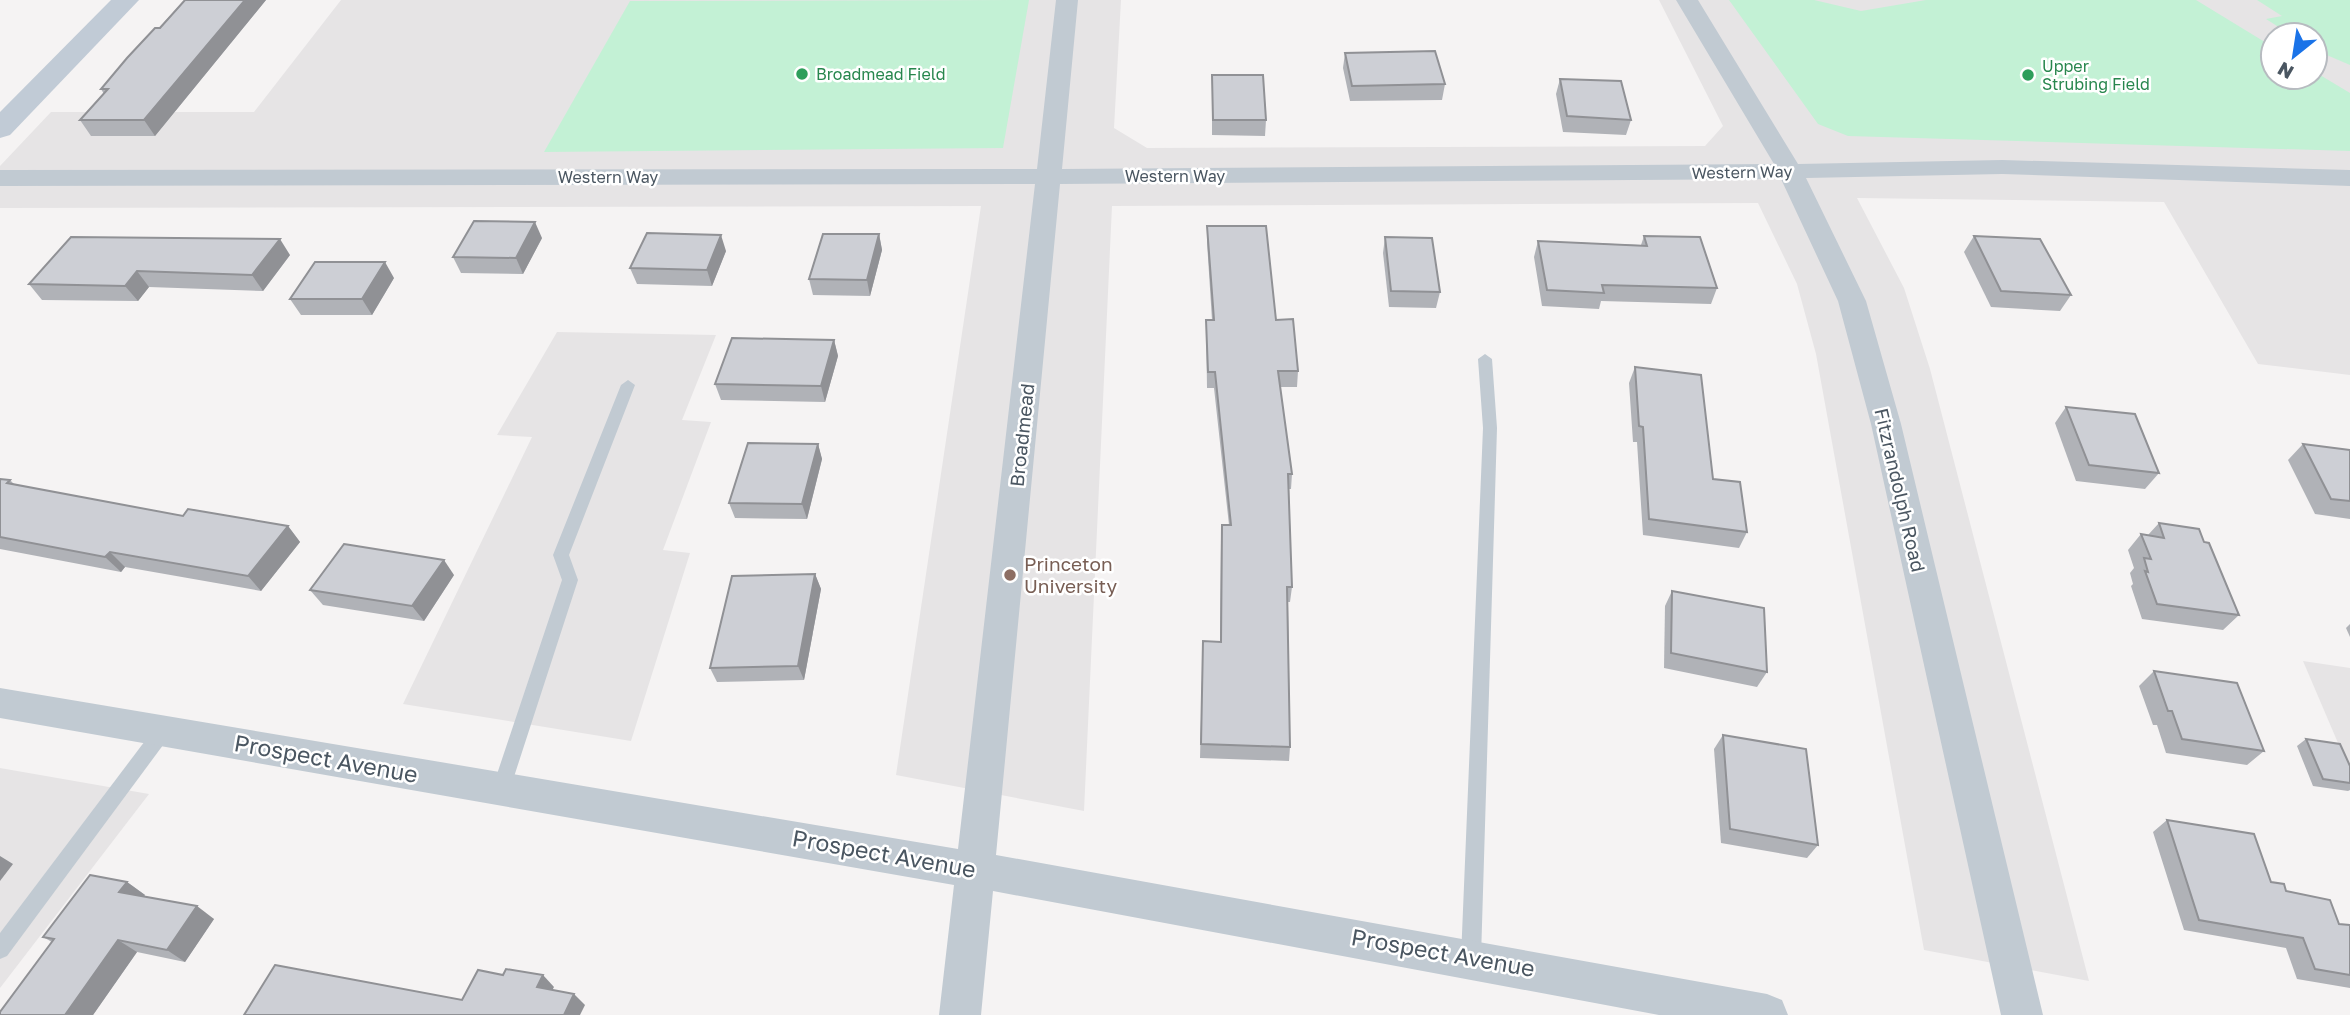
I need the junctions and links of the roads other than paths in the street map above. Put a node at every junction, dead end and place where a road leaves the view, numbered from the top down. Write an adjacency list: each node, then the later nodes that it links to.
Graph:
1 (126, 0): 4 (street)
2 (1067, 0): 6 (street, Broadmead)
3 (1687, 0): 5 (street, Fitzrandolph Road)
4 (0, 129)
5 (1790, 171): 6 (street, Western Way); 8 (street, Western Way); 19 (street, Fitzrandolph Road)
6 (1049, 176): 7 (street, Western Way); 14 (street, Broadmead)
7 (0, 178)
8 (2350, 178)
9 (1485, 359): 16 (lane)
10 (628, 384): 13 (lane)
11 (0, 703): 12 (street, Prospect Avenue)
12 (163, 731): 13 (street, Prospect Avenue); 15 (lane)
13 (501, 789): 14 (street, Prospect Avenue)
14 (975, 870): 16 (street, Prospect Avenue); 17 (street, Broadmead)
15 (0, 949)
16 (1471, 958): 18 (street, Prospect Avenue)
17 (960, 1015)
18 (1767, 1015)
19 (2022, 1015)

